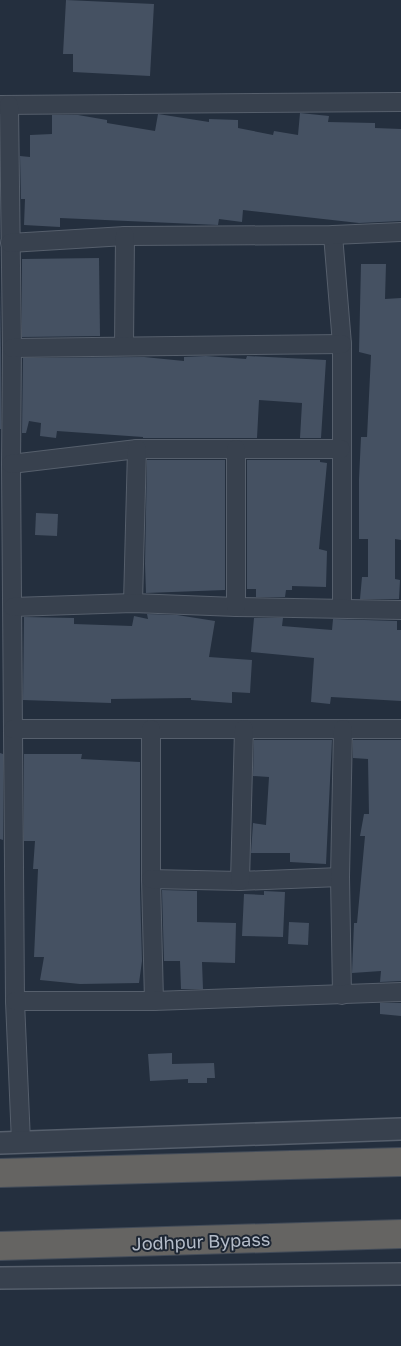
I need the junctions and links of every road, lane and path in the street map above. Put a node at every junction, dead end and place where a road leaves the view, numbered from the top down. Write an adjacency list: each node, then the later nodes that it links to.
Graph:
1 (401, 102): 2 (street)
2 (5, 105): 6 (street)
3 (401, 232): 4 (street)
4 (333, 235): 5 (street); 7 (street)
5 (125, 236): 6 (street); 8 (street)
6 (10, 243): 9 (street)
7 (342, 344): 8 (street); 12 (street)
8 (124, 346): 9 (street)
9 (12, 348): 13 (street)
10 (136, 449): 11 (street); 13 (street); 14 (street)
11 (236, 449): 12 (street); 16 (street)
12 (341, 449): 17 (street)
13 (11, 464): 15 (street)
14 (133, 603): 15 (street); 16 (street)
15 (13, 607): 19 (street)
16 (236, 607): 17 (street)
17 (342, 608): 18 (street)
18 (401, 610)
19 (13, 729): 20 (street); 29 (street)
20 (151, 729): 21 (street); 25 (street)
21 (244, 729): 22 (street); 26 (street)
22 (343, 729): 23 (street); 24 (street)
23 (401, 729)
24 (340, 878): 26 (street); 28 (street)
25 (151, 879): 26 (street); 30 (street)
26 (240, 880)
27 (401, 992): 28 (street)
28 (342, 994): 30 (street)
29 (14, 1001): 30 (street); 32 (street)
30 (154, 1001)
31 (401, 1129): 32 (street)
32 (10, 1143)
33 (401, 1162): 34 (highway)
34 (0, 1173)
35 (401, 1234): 36 (highway, Jodhpur Bypass)
36 (0, 1246)
37 (401, 1274): 38 (street)
38 (0, 1278)

